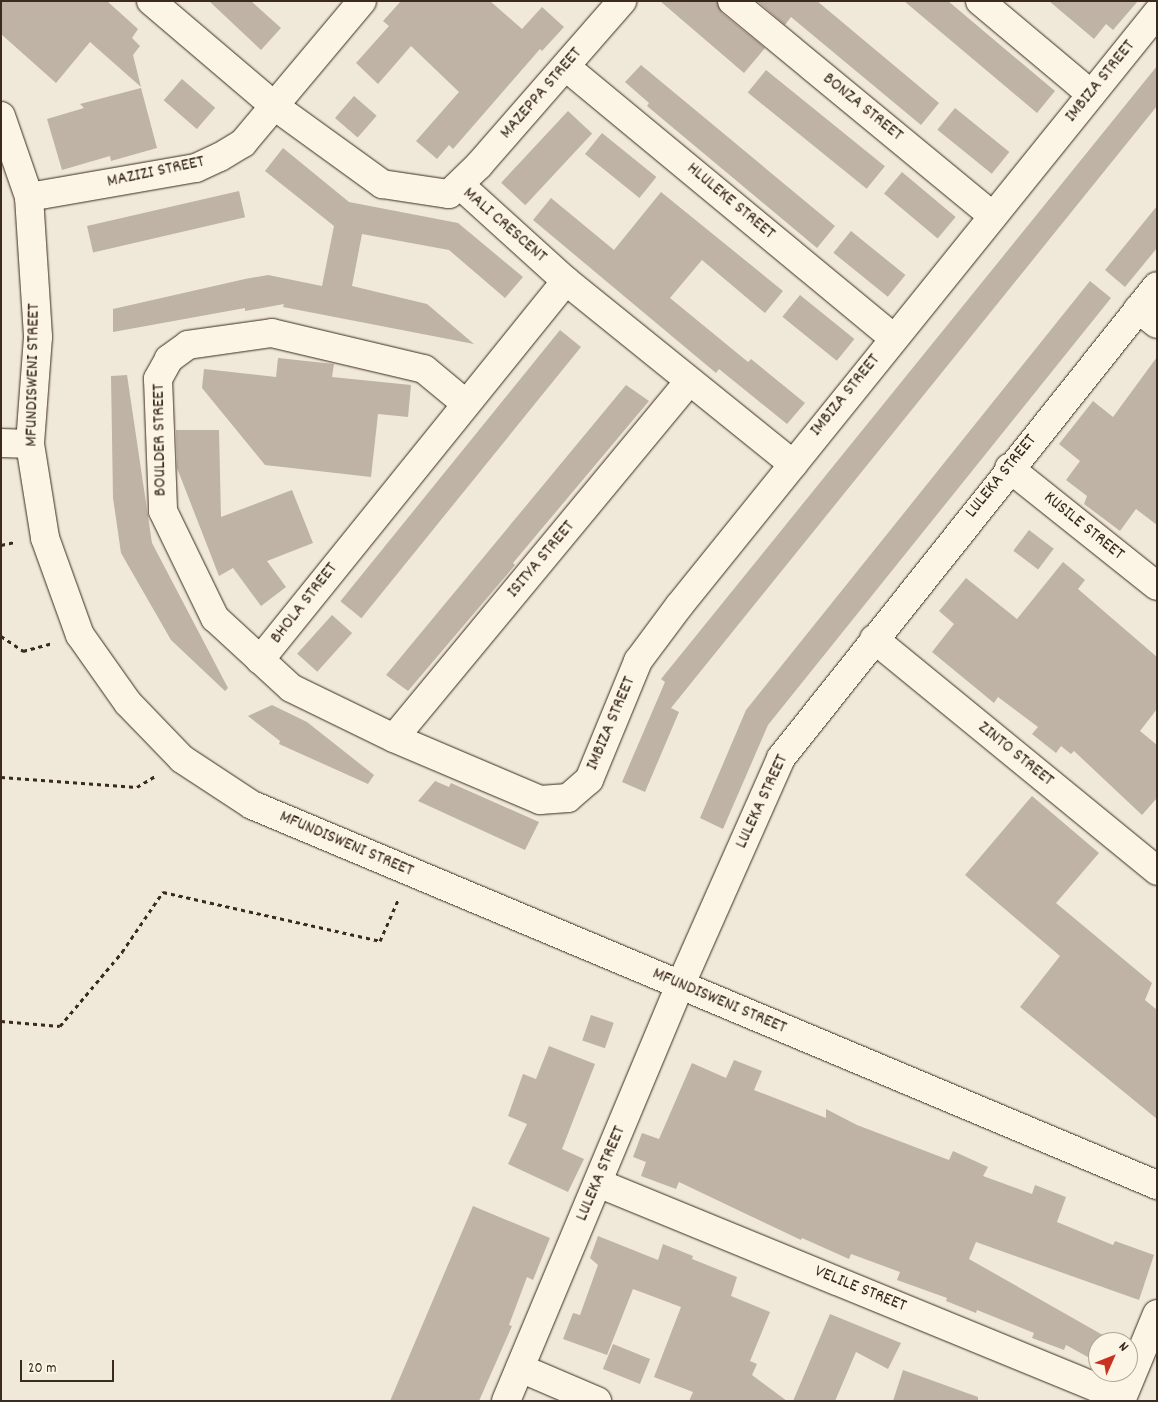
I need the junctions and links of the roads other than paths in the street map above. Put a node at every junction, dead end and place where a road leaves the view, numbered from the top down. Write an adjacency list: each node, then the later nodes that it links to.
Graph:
1 (151, 1): 9 (street, MALI CRESCENT)
2 (362, 1): 9 (street, MAZIZI STREET)
3 (622, 1): 7 (street, MAZEPPA STREET)
4 (732, 1): 13 (street, BONZA STREET)
5 (980, 1): 8 (street)
6 (1157, 13): 8 (street, IMBIZA STREET)
7 (566, 67): 11 (street, MAZEPPA STREET); 17 (street, HLULEKE STREET)
8 (1091, 94): 13 (street, IMBIZA STREET)
9 (273, 105): 11 (street, MALI CRESCENT); 12 (street, MAZIZI STREET)
10 (1, 116): 12 (street, MFUNDISWENI STREET)
11 (460, 185): 14 (street, MALI CRESCENT)
12 (29, 197): 21 (street, MFUNDISWENI STREET)
13 (993, 216): 17 (street, IMBIZA STREET)
14 (566, 281): 18 (street, MALI CRESCENT); 19 (street, BHOLA STREET)
15 (1157, 286): 16 (street, LULEKA STREET)
16 (1147, 316): 23 (street, LULEKA STREET)
17 (894, 338): 22 (street, IMBIZA STREET)
18 (689, 381): 22 (street, MALI CRESCENT); 27 (street, ISITYA STREET)
19 (464, 403): 26 (street, BHOLA STREET); 26 (street, BOULDER STREET)
20 (1, 443): 21 (street)
21 (30, 444): 30 (street, MFUNDISWENI STREET)
22 (792, 464): 28 (street, IMBIZA STREET)
23 (1009, 468): 24 (street, KUSILE STREET); 25 (street, LULEKA STREET)
24 (1157, 586)
25 (874, 639): 29 (street, ZINTO STREET); 30 (street, LULEKA STREET)
26 (260, 660): 27 (street, BHOLA STREET)
27 (394, 738): 28 (street, BHOLA STREET)
28 (568, 798)
29 (1157, 871)
30 (680, 986): 31 (street, LULEKA STREET); 32 (street, MFUNDISWENI STREET)
31 (598, 1182): 34 (street, LULEKA STREET); 35 (street, VELILE STREET)
32 (1157, 1185)
33 (1157, 1314): 35 (street)
34 (520, 1368): 36 (street, LULEKA STREET); 37 (street)
35 (1121, 1399)
36 (506, 1401)
37 (597, 1401)

